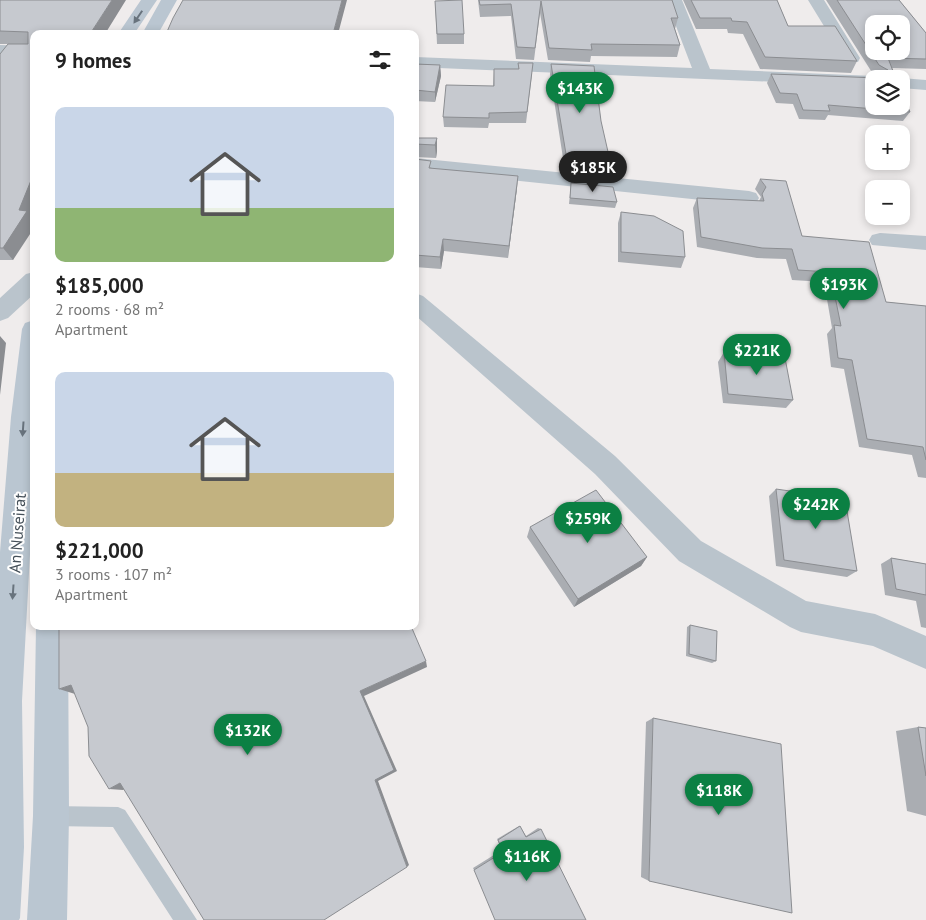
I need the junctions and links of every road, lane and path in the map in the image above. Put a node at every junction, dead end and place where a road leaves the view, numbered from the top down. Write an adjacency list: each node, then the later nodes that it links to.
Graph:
1 (149, 0): 5 (main road, one-way to 5)
2 (169, 0): 6 (main road)
3 (674, 0): 11 (street)
4 (816, 0): 10 (street)
5 (129, 30)
6 (152, 30)
7 (30, 51): 8 (street)
8 (4, 54)
9 (419, 62): 11 (street)
10 (865, 73)
11 (704, 74): 12 (street)
12 (865, 80)
13 (910, 84): 14 (street)
14 (926, 85)
15 (419, 164): 16 (street)
16 (749, 198)
17 (880, 240): 18 (street)
18 (926, 243)
19 (30, 284): 21 (street)
20 (419, 305): 24 (street)
21 (0, 312)
22 (30, 364): 26 (main road, An Nuseirat, one-way to 26)
23 (52, 630): 25 (main road)
24 (926, 653)
25 (51, 816): 27 (main road); 28 (lane)
26 (0, 918)
27 (47, 920)
28 (186, 920)

